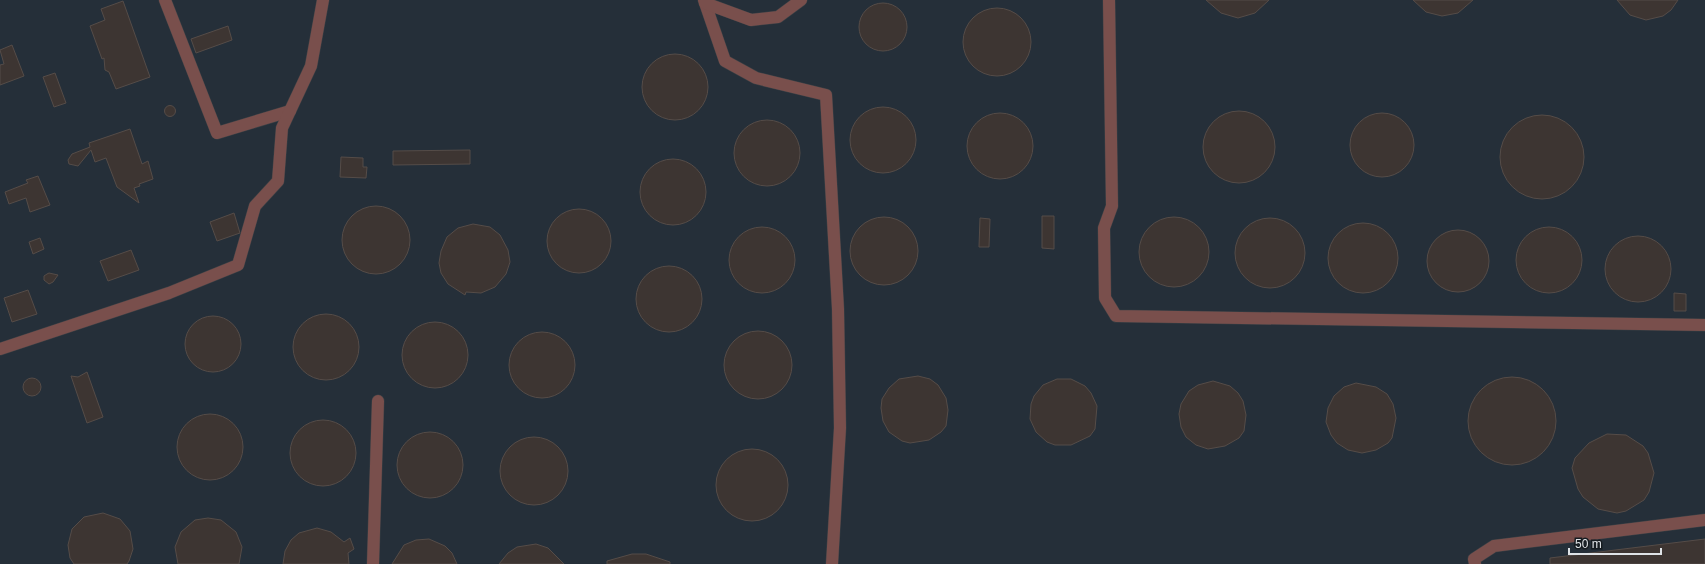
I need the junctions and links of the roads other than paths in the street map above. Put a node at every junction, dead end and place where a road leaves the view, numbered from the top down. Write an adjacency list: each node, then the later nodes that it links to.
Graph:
1 (165, 0): 6 (lane)
2 (323, 0): 6 (lane)
3 (801, 0): 5 (lane)
4 (1109, 0): 7 (lane)
5 (704, 2): 12 (lane)
6 (290, 111): 8 (lane)
7 (1705, 325)
8 (0, 349)
9 (378, 401): 11 (lane)
10 (1705, 520): 13 (lane)
11 (372, 564)
12 (832, 564)
13 (1475, 564)

